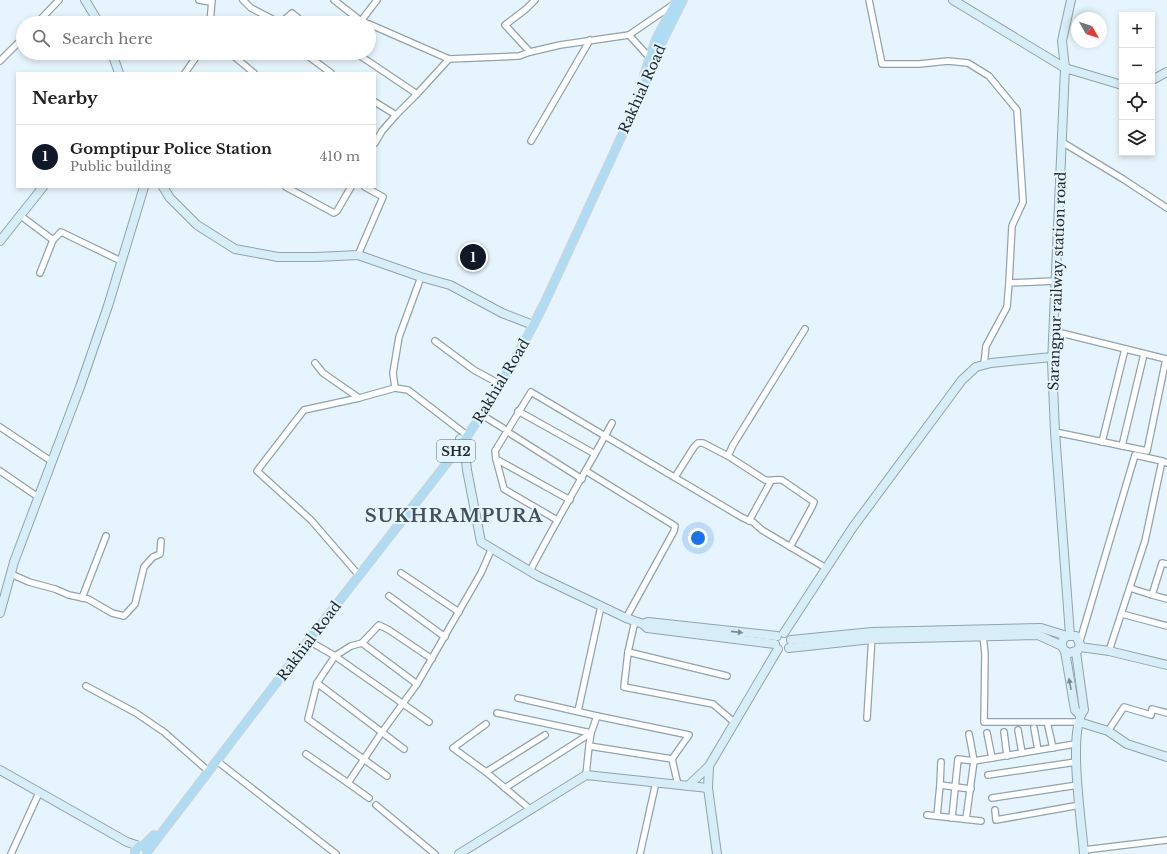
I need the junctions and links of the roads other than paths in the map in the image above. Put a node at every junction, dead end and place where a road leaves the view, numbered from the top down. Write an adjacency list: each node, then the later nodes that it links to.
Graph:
1 (59, 0): 14 (street)
2 (85, 0): 15 (street)
3 (199, 0): 12 (street)
4 (243, 0): 17 (street)
5 (334, 0): 18 (street)
6 (377, 0): 19 (street)
7 (535, 0): 24 (street)
8 (683, 0): 63 (main road, Rakhial Road / SH2)
9 (868, 0): 62 (street)
10 (953, 0): 33 (street)
11 (1071, 0): 33 (street, Sarangpur railway station road)
12 (211, 1): 16 (street)
13 (676, 2): 21 (street); 25 (main road, Rakhial Road / SH2)
14 (44, 16)
15 (95, 16)
16 (210, 16)
17 (267, 16)
18 (356, 16)
19 (368, 16)
20 (376, 27): 26 (street)
21 (629, 35): 22 (street); 25 (street)
22 (590, 40): 24 (street); 45 (street)
23 (16, 45): 32 (street)
24 (530, 52): 26 (street)
25 (650, 57): 63 (main road, Rakhial Road / SH2)
26 (449, 59): 41 (street)
27 (114, 60): 34 (street)
28 (194, 60): 35 (street)
29 (238, 60): 36 (street)
30 (313, 60): 37 (street)
31 (366, 60): 41 (street)
32 (0, 61)
33 (1065, 68): 40 (street); 46 (street, Sarangpur railway station road)
34 (118, 72)
35 (186, 72)
36 (253, 72)
37 (330, 72)
38 (1167, 72): 39 (street)
39 (1155, 78)
40 (1119, 84)
41 (417, 94): 43 (street)
42 (376, 103): 43 (street)
43 (396, 115): 44 (street)
44 (376, 141)
45 (531, 142)
46 (1062, 142): 53 (street); 61 (street, Sarangpur railway station road)
47 (42, 188): 54 (street)
48 (144, 188): 58 (street)
49 (164, 188): 57 (street)
50 (288, 188): 51 (street)
51 (350, 188)
52 (367, 188): 57 (street)
53 (1167, 208)
54 (21, 216): 55 (street); 56 (street)
55 (53, 240): 58 (street); 59 (street)
56 (0, 241)
57 (358, 255): 60 (street)
58 (121, 261): 90 (street)
59 (40, 273)
60 (421, 277): 63 (street); 73 (street)
61 (1055, 281): 62 (street); 65 (street, Sarangpur railway station road)
62 (1009, 283): 71 (street)
63 (531, 324): 72 (main road, Rakhial Road / SH2); 76 (main road, Rakhial Road / SH2)
64 (805, 329): 88 (street)
65 (1053, 331): 67 (street); 69 (street, Sarangpur railway station road)
66 (435, 341): 72 (street)
67 (1125, 349): 68 (street); 84 (street)
68 (1144, 354): 85 (street); 86 (street)
69 (1052, 357): 71 (street); 80 (street, Sarangpur railway station road)
70 (315, 363): 74 (street)
71 (984, 365): 106 (street)
72 (496, 382): 83 (main road, Rakhial Road / SH2)
73 (395, 388): 74 (street); 83 (street)
74 (359, 398): 108 (street)
75 (518, 412): 82 (street); 87 (street); 89 (street)
76 (482, 415): 79 (street); 83 (main road, Rakhial Road / SH2)
77 (612, 423): 82 (street)
78 (0, 427): 90 (street)
79 (503, 428)
80 (1055, 432): 84 (street); 124 (street, Sarangpur railway station road)
81 (511, 434): 95 (street)
82 (605, 436): 87 (street); 94 (street)
83 (463, 438): 104 (street); 108 (main road, Rakhial Road / SH2); 128 (main road, Rakhial Road / SH2)
84 (1102, 442): 85 (street)
85 (1122, 446): 86 (street)
86 (1135, 452): 91 (street); 131 (street)
87 (595, 454): 93 (street)
88 (728, 456): 94 (street); 96 (street)
89 (496, 459): 98 (street); 99 (street)
90 (51, 461): 97 (street)
91 (1165, 462): 111 (street)
92 (0, 471): 97 (street)
93 (586, 471): 95 (street); 120 (street)
94 (675, 477): 100 (street)
95 (582, 479): 98 (street)
96 (771, 481): 100 (street); 103 (street)
97 (38, 497): 110 (street)
98 (570, 500): 99 (street)
99 (557, 520): 107 (street)
100 (749, 521): 103 (street)
101 (106, 536): 114 (street)
102 (161, 541): 114 (street)
103 (790, 547): 106 (street)
104 (492, 548): 107 (street); 117 (street)
105 (1167, 564): 112 (street)
106 (826, 568): 127 (street)
107 (530, 571): 116 (street)
108 (356, 572): 180 (main road, Rakhial Road / SH2)
109 (401, 572): 117 (street)
110 (10, 574): 114 (street); 118 (street)
111 (1130, 588): 112 (street); 119 (street)
112 (1152, 595): 115 (street)
113 (389, 596): 126 (street)
114 (82, 598)
115 (1167, 599)
116 (601, 606): 120 (street); 144 (street)
117 (459, 612): 126 (street)
118 (0, 613)
119 (1122, 614): 122 (street); 133 (street)
120 (626, 618): 121 (street)
121 (639, 623): 127 (street); 134 (street)
122 (1167, 626)
123 (872, 635): 124 (street); 125 (street); 130 (street); 148 (street)
124 (1069, 635): 131 (street); 132 (street)
125 (983, 636): 132 (street); 149 (street)
126 (445, 637): 136 (street)
127 (778, 640): 130 (street); 130 (street); 151 (street)
128 (309, 641): 135 (street); 175 (main road, Rakhial Road / SH2)
129 (362, 643): 135 (street); 136 (street); 140 (street)
130 (790, 644)
131 (1078, 647): 132 (street); 133 (street); 149 (street)
132 (1063, 648): 149 (street, one-way to 132)
133 (1109, 651): 137 (street)
134 (628, 652): 138 (street); 151 (street)
135 (335, 656): 139 (street); 143 (street)
136 (432, 659): 140 (street)
137 (1167, 665)
138 (727, 676)
139 (317, 683): 157 (street); 173 (street)
140 (417, 684): 143 (street)
141 (86, 686): 180 (street)
142 (518, 698): 144 (street)
143 (402, 703): 150 (street); 157 (street)
144 (578, 711): 147 (street)
145 (497, 713): 159 (street)
146 (1167, 713): 156 (street)
147 (597, 716): 159 (street); 174 (street)
148 (867, 718)
149 (1079, 719): 156 (street); 163 (street)
150 (429, 722)
151 (735, 723): 179 (street)
152 (486, 724): 182 (street)
153 (1048, 726): 165 (street)
154 (1034, 728): 167 (street)
155 (1018, 730): 168 (street)
156 (1108, 731): 171 (street)
157 (382, 732): 166 (street); 173 (street)
158 (1004, 732): 170 (street)
159 (591, 733): 164 (street); 194 (street)
160 (987, 733): 172 (street)
161 (970, 734): 177 (street)
162 (545, 735): 182 (street)
163 (1075, 744): 165 (street); 178 (street)
164 (589, 746): 174 (street); 184 (street)
165 (1052, 748): 167 (street)
166 (404, 749)
167 (1038, 750): 168 (street)
168 (1022, 753): 170 (street)
169 (306, 754): 188 (street)
170 (1007, 756): 172 (street)
171 (1167, 757)
172 (992, 758): 177 (street)
173 (364, 759): 185 (street); 188 (street)
174 (672, 759): 189 (street)
175 (217, 761): 210 (main road, Rakhial Road / SH2); 213 (street)
176 (941, 762): 190 (street)
177 (974, 762): 193 (street); 196 (street)
178 (1076, 762): 186 (street); 191 (street)
179 (709, 766): 192 (street); 195 (street)
180 (206, 769): 210 (main road, Rakhial Road / SH2)
181 (0, 770): 210 (street)
182 (486, 772): 194 (street)
183 (0, 775): 197 (street)
184 (586, 775): 187 (street); 202 (street)
185 (387, 776)
186 (988, 776)
187 (656, 782): 189 (street); 216 (street)
188 (348, 783): 198 (street)
189 (678, 784): 192 (street)
190 (940, 785): 193 (street); 205 (street)
191 (1078, 785): 199 (street); 201 (street)
192 (688, 786): 195 (street)
193 (955, 787): 196 (street); 206 (street)
194 (505, 788): 202 (street)
195 (708, 788): 217 (street)
196 (971, 789): 207 (street)
197 (38, 796): 210 (street); 212 (street)
198 (369, 798)
199 (992, 798)
200 (376, 805): 214 (street)
201 (1080, 805): 203 (street); 211 (street)
202 (530, 809): 215 (street)
203 (995, 810)
204 (927, 815): 205 (street)
205 (937, 816): 206 (street)
206 (952, 818): 207 (street)
207 (966, 819): 208 (street)
208 (981, 821)
209 (1167, 840): 211 (street)
210 (143, 851)
211 (1084, 852)
212 (11, 854)
213 (336, 854)
214 (434, 854)
215 (459, 854)
216 (640, 854)
217 (717, 854)

